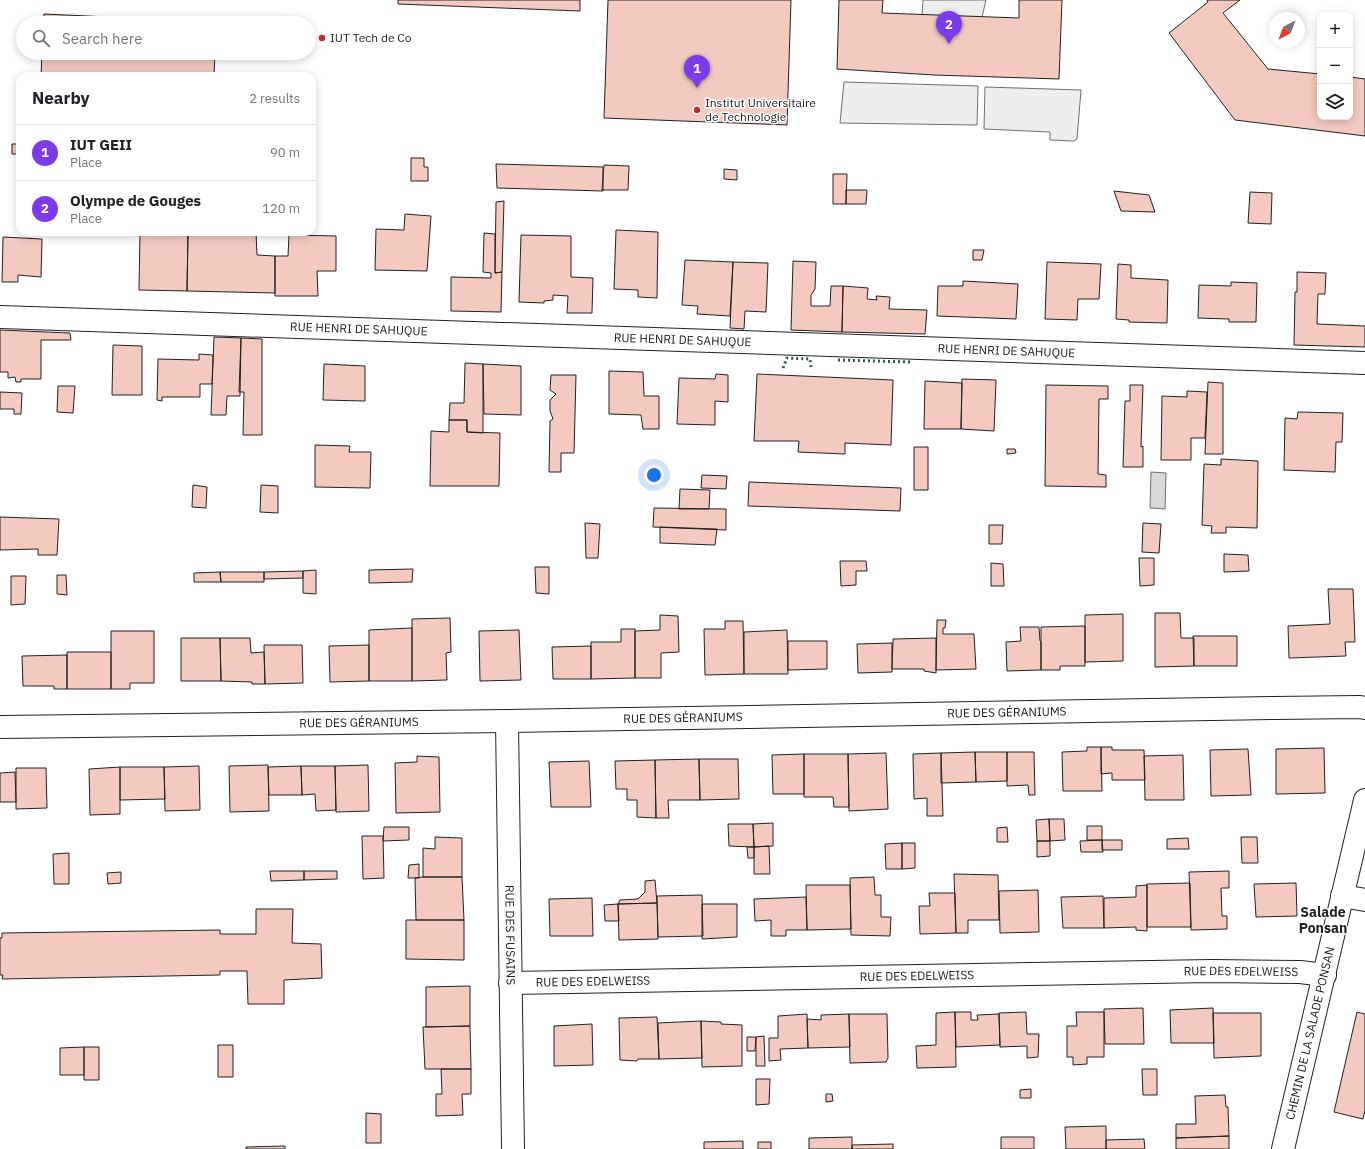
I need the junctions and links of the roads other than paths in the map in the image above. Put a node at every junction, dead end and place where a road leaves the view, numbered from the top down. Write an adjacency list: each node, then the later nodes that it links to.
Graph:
1 (0, 317): 2 (street, RUE HENRI DE SAHUQUE)
2 (1365, 363)
3 (1365, 708): 4 (street, RUE DES GÉRANIUMS)
4 (507, 721): 5 (street, RUE DES GÉRANIUMS); 10 (street, RUE DES FUSAINS)
5 (0, 727)
6 (1365, 800): 7 (street, CHEMIN DE LA SALADE PONSAN)
7 (1342, 896): 8 (street); 9 (street, CHEMIN DE LA SALADE PONSAN)
8 (1365, 900)
9 (1325, 975): 10 (street, RUE DES EDELWEISS); 12 (street, CHEMIN DE LA SALADE PONSAN)
10 (510, 983): 11 (street, RUE DES FUSAINS)
11 (513, 1149)
12 (1283, 1149)

